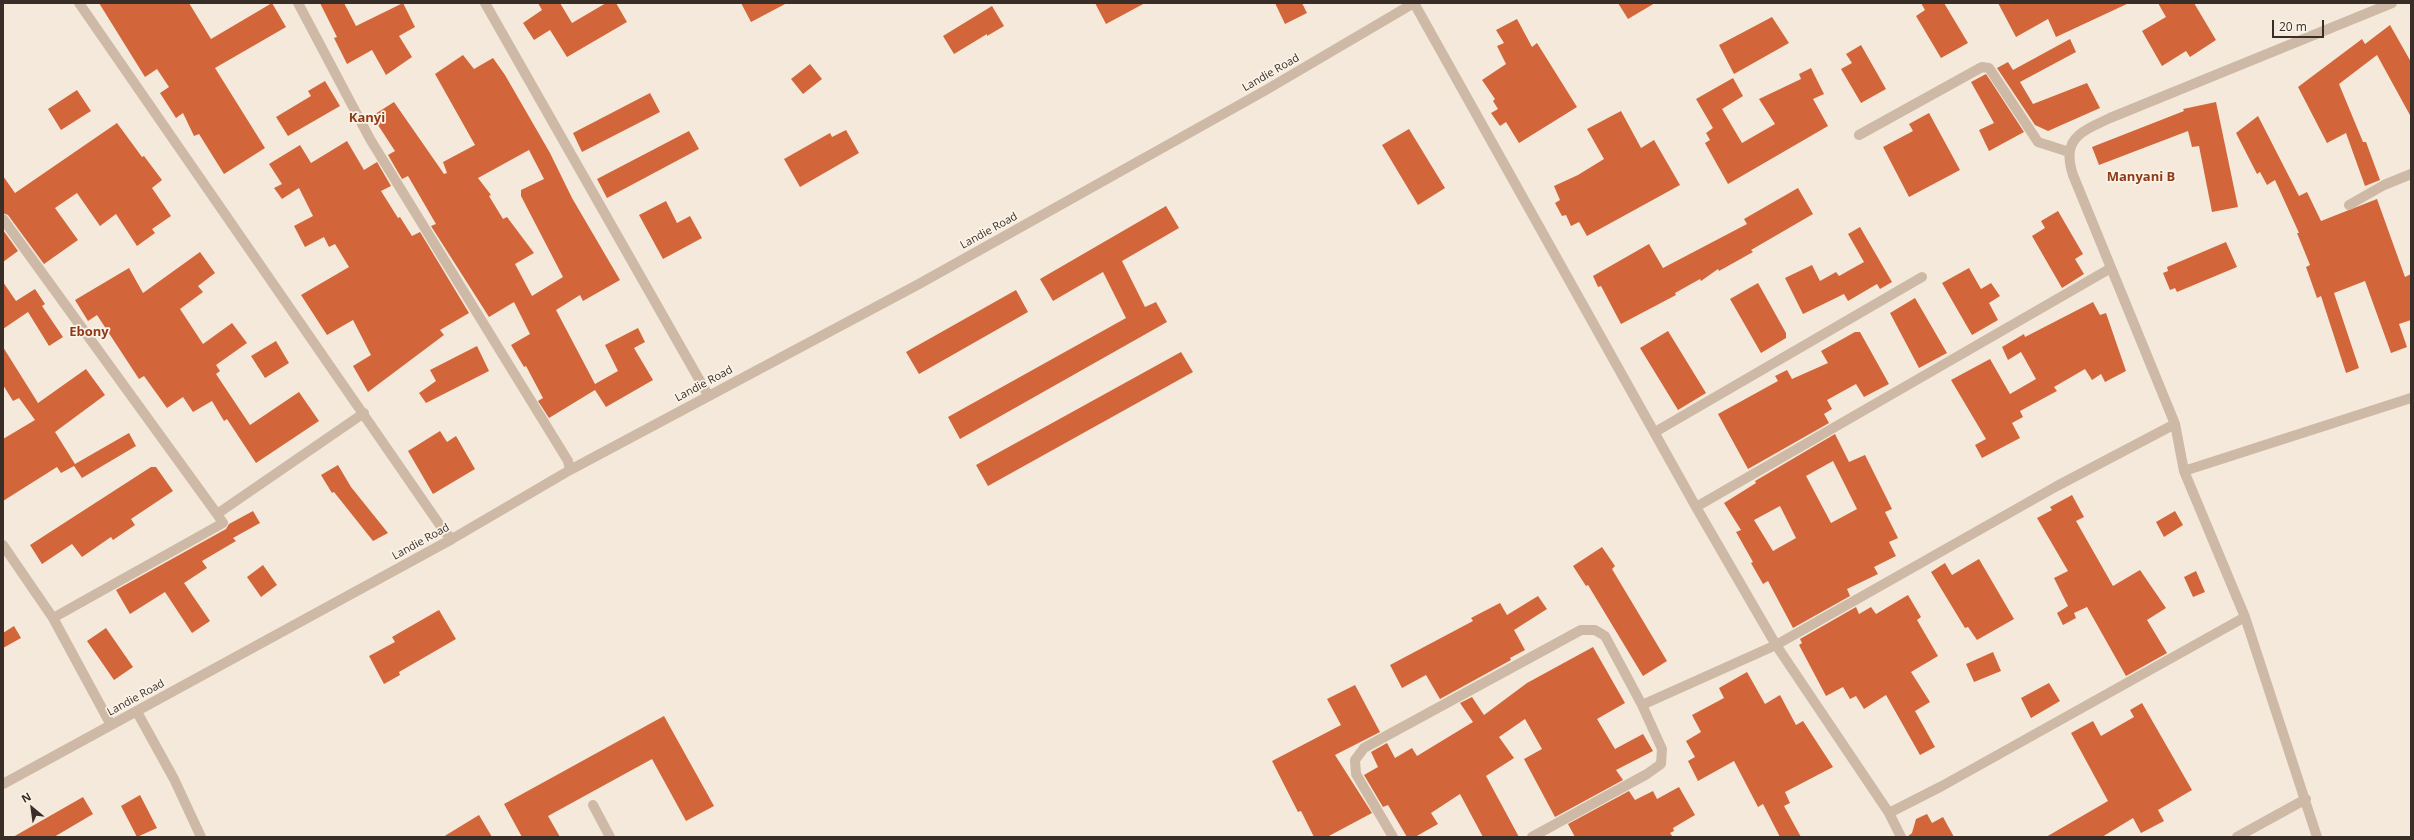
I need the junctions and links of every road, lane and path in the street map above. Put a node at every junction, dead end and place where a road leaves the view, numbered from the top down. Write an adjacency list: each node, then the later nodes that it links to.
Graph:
1 (79, 3): 15 (street)
2 (298, 3): 18 (street)
3 (485, 3): 13 (street)
4 (1414, 3): 13 (street, Landie Road); 17 (street)
5 (2392, 3): 7 (street)
6 (1859, 135): 7 (street)
7 (2069, 152): 11 (street)
8 (2411, 174): 9 (street)
9 (2349, 205)
10 (3, 219): 21 (street)
11 (2111, 268): 16 (street); 20 (street)
12 (1922, 277): 17 (street)
13 (708, 395): 18 (street, Landie Road)
14 (2411, 398): 19 (street)
15 (364, 414): 21 (street); 22 (street)
16 (2175, 424): 19 (street); 26 (street)
17 (1655, 432): 20 (street)
18 (570, 470): 22 (street, Landie Road)
19 (2184, 471): 24 (street)
20 (1696, 507): 26 (street)
21 (217, 514): 25 (street)
22 (452, 539): 28 (street, Landie Road)
23 (3, 545): 25 (street)
24 (2245, 617): 31 (street); 33 (street)
25 (53, 618): 29 (street)
26 (1776, 645): 27 (street); 33 (street)
27 (1642, 704): 36 (street); 37 (street)
28 (137, 712): 29 (street, Landie Road); 34 (street)
29 (111, 725): 30 (street, Landie Road)
30 (3, 784)
31 (2306, 799): 39 (street); 40 (street)
32 (593, 805): 35 (street)
33 (1888, 813): 38 (street)
34 (201, 837)
35 (610, 837)
36 (1393, 837)
37 (1532, 837)
38 (1901, 837)
39 (2237, 837)
40 (2317, 837)

